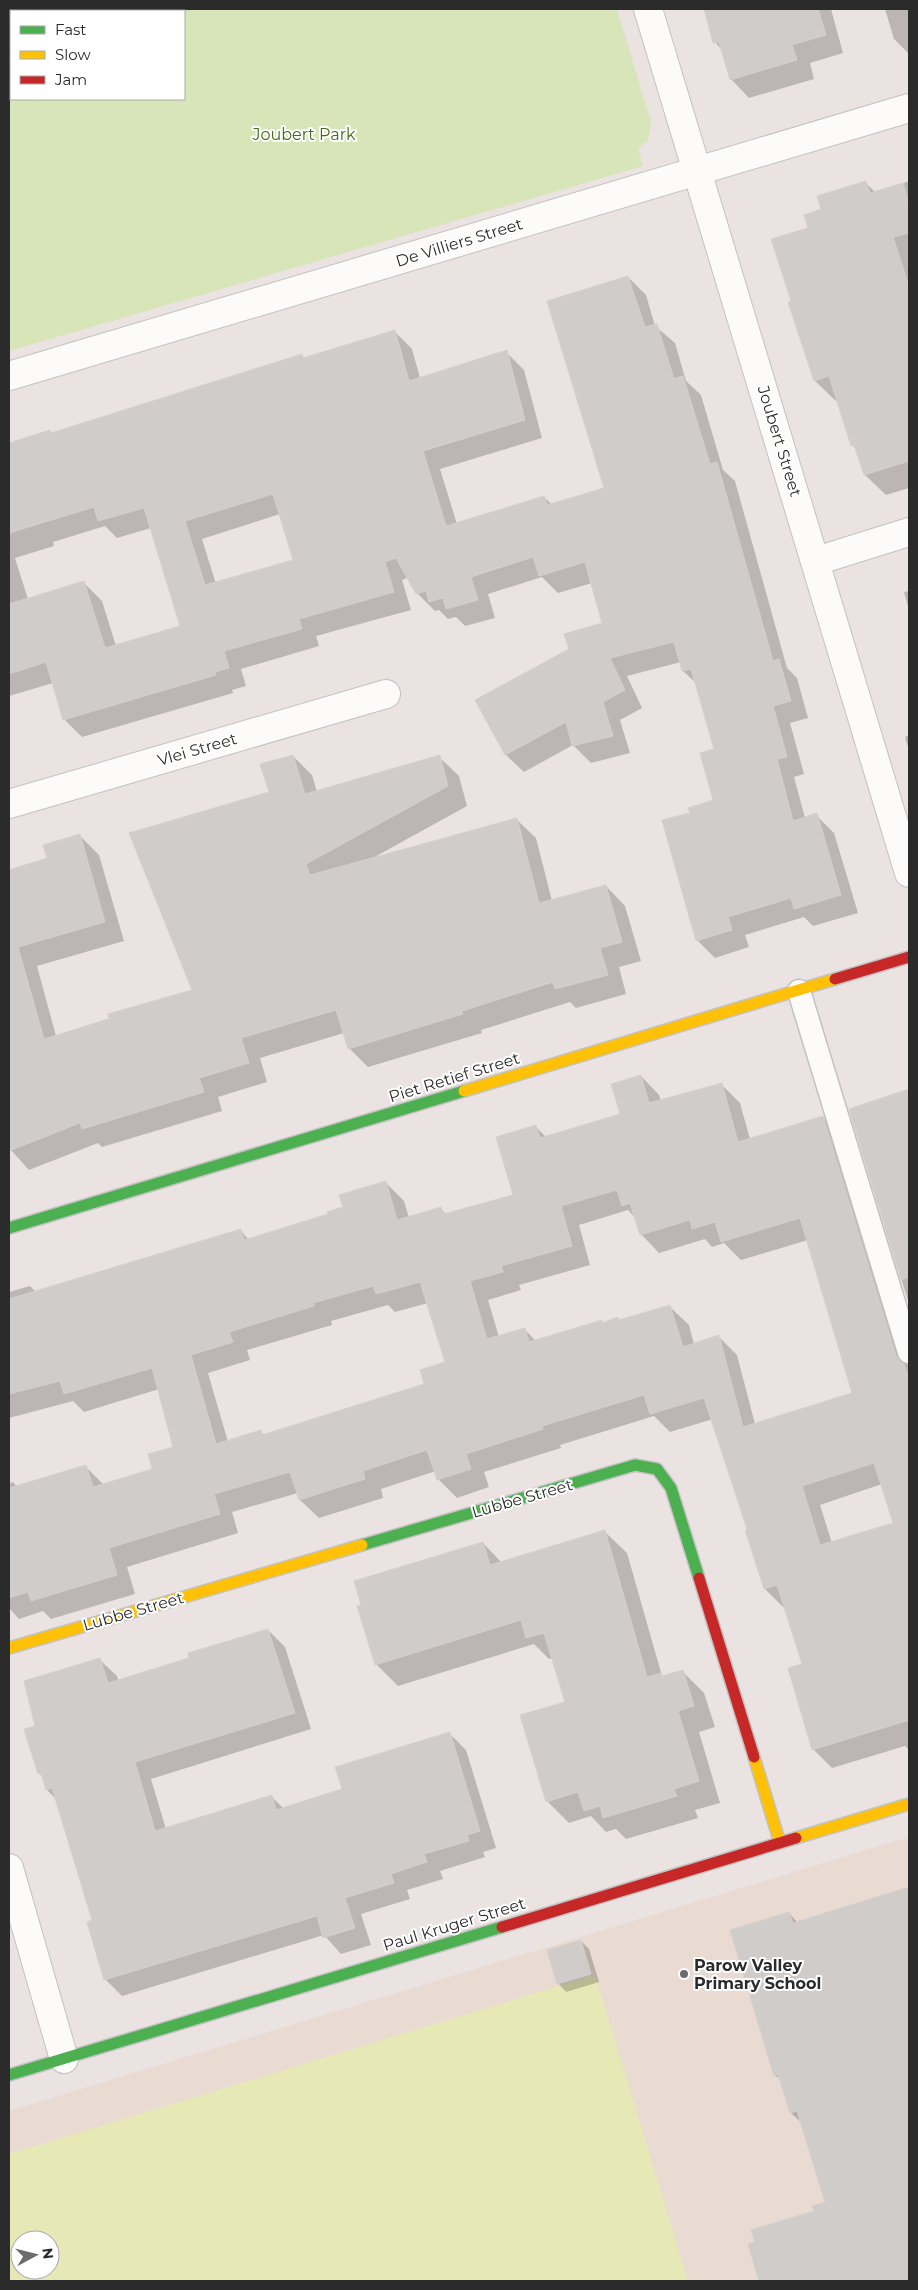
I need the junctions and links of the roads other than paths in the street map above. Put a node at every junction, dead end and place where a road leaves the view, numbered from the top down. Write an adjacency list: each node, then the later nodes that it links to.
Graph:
1 (648, 9): 3 (street, Joubert Street)
2 (909, 108): 3 (street, De Villiers Street)
3 (697, 171): 4 (street, De Villiers Street); 6 (street, Joubert Street)
4 (9, 376)
5 (909, 532): 6 (street)
6 (816, 561): 9 (street, Joubert Street)
7 (386, 694): 8 (street, Vlei Street)
8 (9, 804)
9 (909, 874)
10 (909, 957): 11 (street, Piet Retief Street)
11 (799, 990): 12 (street, Piet Retief Street); 13 (lane)
12 (9, 1228)
13 (909, 1352)
14 (9, 1648): 16 (street, Lubbe Street)
15 (909, 1804): 16 (street, Paul Kruger Street)
16 (780, 1843): 18 (street, Paul Kruger Street)
17 (9, 1868): 18 (street)
18 (64, 2059): 19 (street, Paul Kruger Street)
19 (9, 2075)

